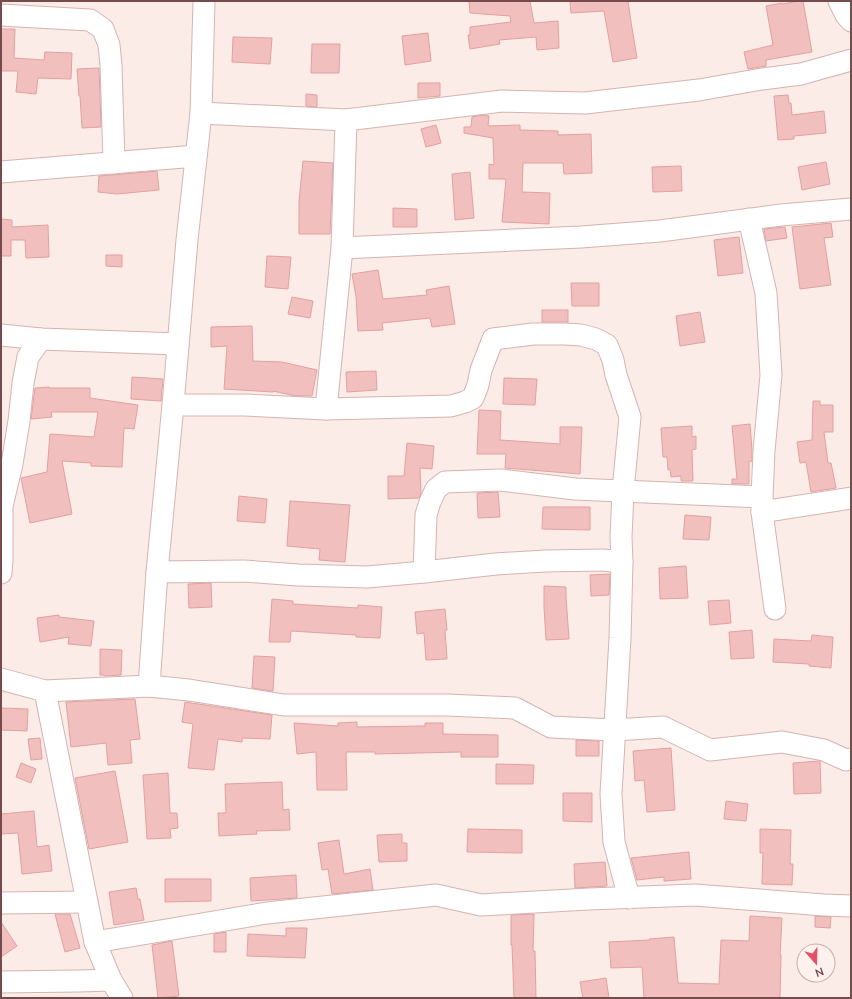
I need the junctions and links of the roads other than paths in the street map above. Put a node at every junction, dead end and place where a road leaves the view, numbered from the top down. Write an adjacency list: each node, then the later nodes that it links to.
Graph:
1 (204, 1): 6 (street)
2 (839, 1): 4 (street)
3 (1, 15): 9 (street)
4 (851, 21)
5 (851, 60): 7 (street)
6 (201, 113): 7 (street); 8 (street)
7 (346, 120): 13 (street)
8 (196, 156): 9 (street); 16 (street)
9 (114, 163): 10 (street)
10 (1, 172)
11 (851, 209): 12 (street)
12 (749, 219): 13 (street); 22 (street)
13 (342, 248): 18 (street)
14 (1, 335): 15 (street)
15 (40, 339): 16 (street); 21 (street)
16 (178, 344): 17 (street)
17 (173, 404): 18 (street); 24 (street)
18 (326, 409): 19 (street)
19 (622, 491): 22 (street); 23 (street); 25 (street)
20 (851, 498): 22 (street)
21 (2, 505): 26 (street)
22 (762, 505): 27 (street)
23 (622, 562): 25 (street); 31 (street)
24 (157, 572): 25 (street); 29 (street)
25 (424, 572)
26 (1, 573)
27 (775, 609)
28 (1, 679): 30 (street)
29 (148, 686): 30 (street); 31 (street)
30 (45, 691): 34 (street)
31 (614, 730): 32 (street); 33 (street)
32 (851, 759)
33 (629, 898): 36 (street); 37 (street)
34 (87, 902): 35 (street); 37 (street)
35 (1, 903)
36 (851, 906)
37 (95, 942): 38 (street)
38 (111, 980): 40 (street); 41 (street)
39 (1, 982): 40 (street)
40 (79, 990)
41 (122, 998)

